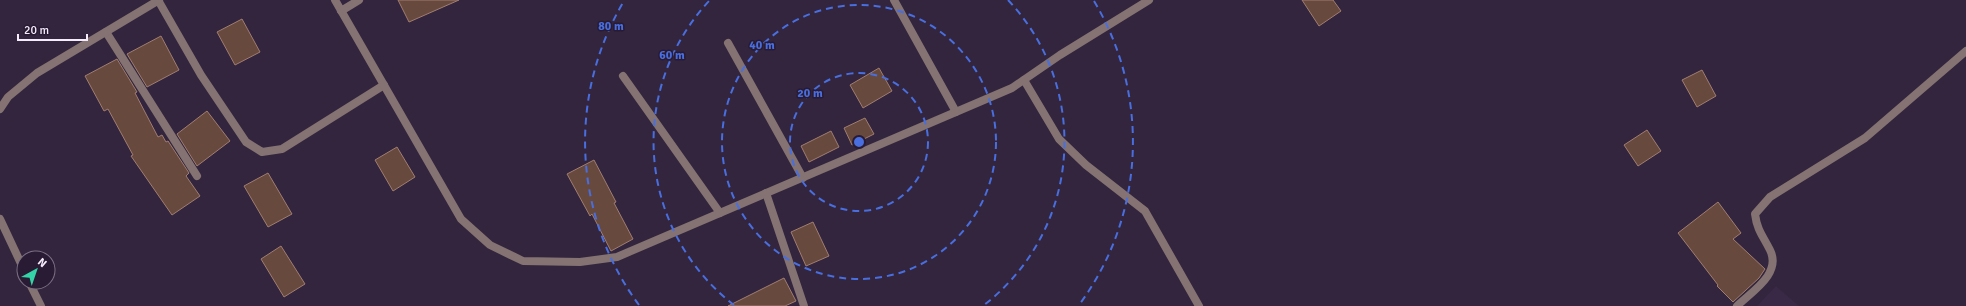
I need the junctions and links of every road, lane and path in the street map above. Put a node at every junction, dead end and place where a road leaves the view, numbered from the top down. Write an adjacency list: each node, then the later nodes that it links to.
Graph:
1 (158, 0): 7 (street); 12 (street)
2 (335, 0): 6 (street)
3 (359, 0): 6 (street)
4 (894, 0): 14 (street)
5 (1149, 0): 11 (street)
6 (341, 11): 12 (street)
7 (106, 32): 13 (street); 15 (street)
8 (728, 43): 16 (street)
9 (1966, 51): 25 (street)
10 (623, 76): 18 (street)
11 (1024, 80): 14 (street); 24 (street)
12 (384, 85): 18 (street)
13 (0, 109)
14 (956, 112): 16 (street)
15 (197, 176)
16 (803, 178): 17 (street)
17 (766, 193): 18 (street); 23 (street)
18 (720, 213)
19 (0, 219): 20 (street)
20 (16, 253)
21 (33, 290): 22 (street)
22 (40, 306)
23 (804, 306)
24 (1199, 306)
25 (1737, 306)

